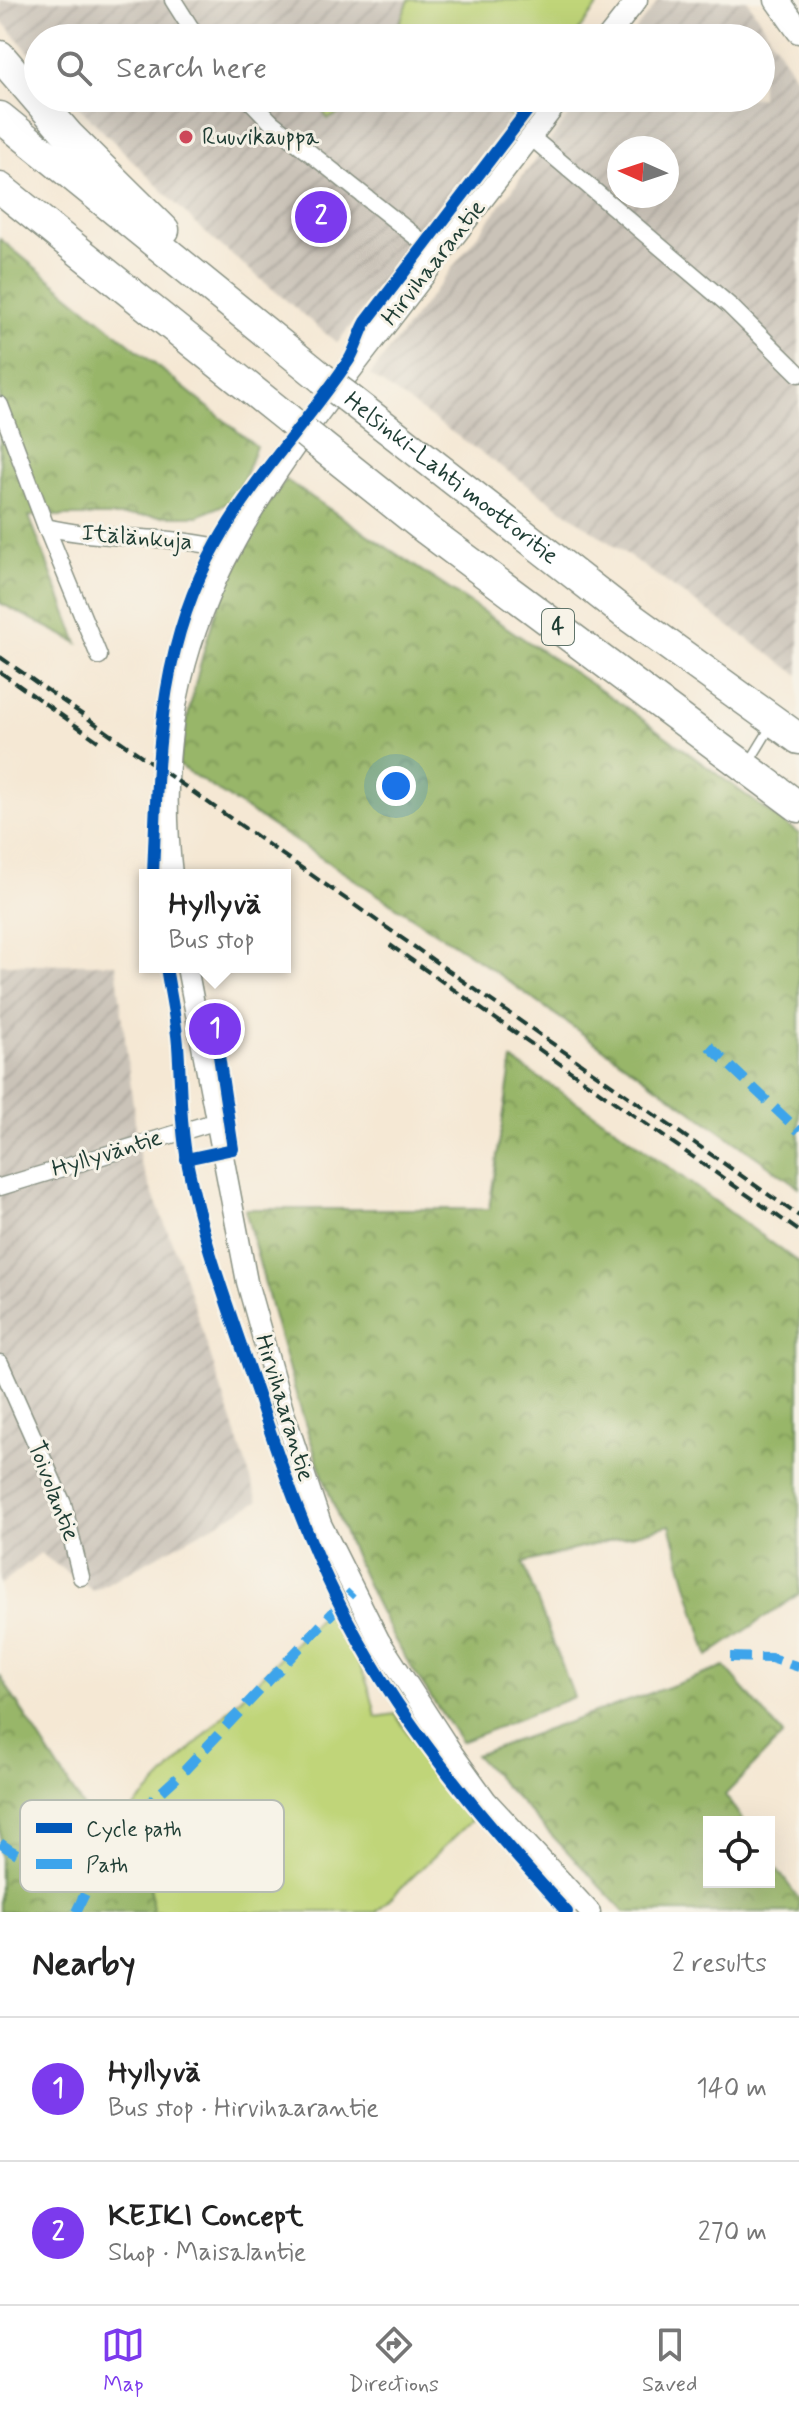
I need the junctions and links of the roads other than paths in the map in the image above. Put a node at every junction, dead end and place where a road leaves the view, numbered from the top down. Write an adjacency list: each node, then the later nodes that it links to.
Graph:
1 (173, 0): 4 (street)
2 (637, 0): 5 (street)
3 (777, 0): 6 (main road)
4 (188, 24)
5 (618, 24)
6 (799, 31)
7 (0, 56): 8 (highway)
8 (24, 84)
9 (48, 112): 16 (highway)
10 (261, 112): 15 (street)
11 (550, 112): 13 (street, Hirvihaarantie)
12 (0, 117): 16 (highway, Helsinki-Lahti moottoritie / 4)
13 (531, 137): 15 (street, Hirvihaarantie); 17 (street)
14 (0, 188): 23 (highway, 4, bridge)
15 (440, 256): 20 (street, Hirvihaarantie)
16 (241, 314): 22 (highway, Helsinki-Lahti moottoritie / 4, bridge)
17 (799, 374)
18 (0, 405): 19 (street, Itälänkuja)
19 (46, 527): 20 (street, Itälänkuja); 21 (street, Itälänkuja)
20 (229, 550): 25 (street, Hirvihaarantie)
21 (99, 656)
22 (787, 730): 23 (lane)
23 (746, 768): 24 (highway, 4)
24 (799, 807)
25 (171, 869)
26 (188, 973): 27 (street, Hirvihaarantie)
27 (214, 1122): 28 (street, Hyllyväntie); 31 (street, Hirvihaarantie)
28 (0, 1187)
29 (0, 1363): 30 (street, Toivolantie)
30 (81, 1577)
31 (590, 1912)

